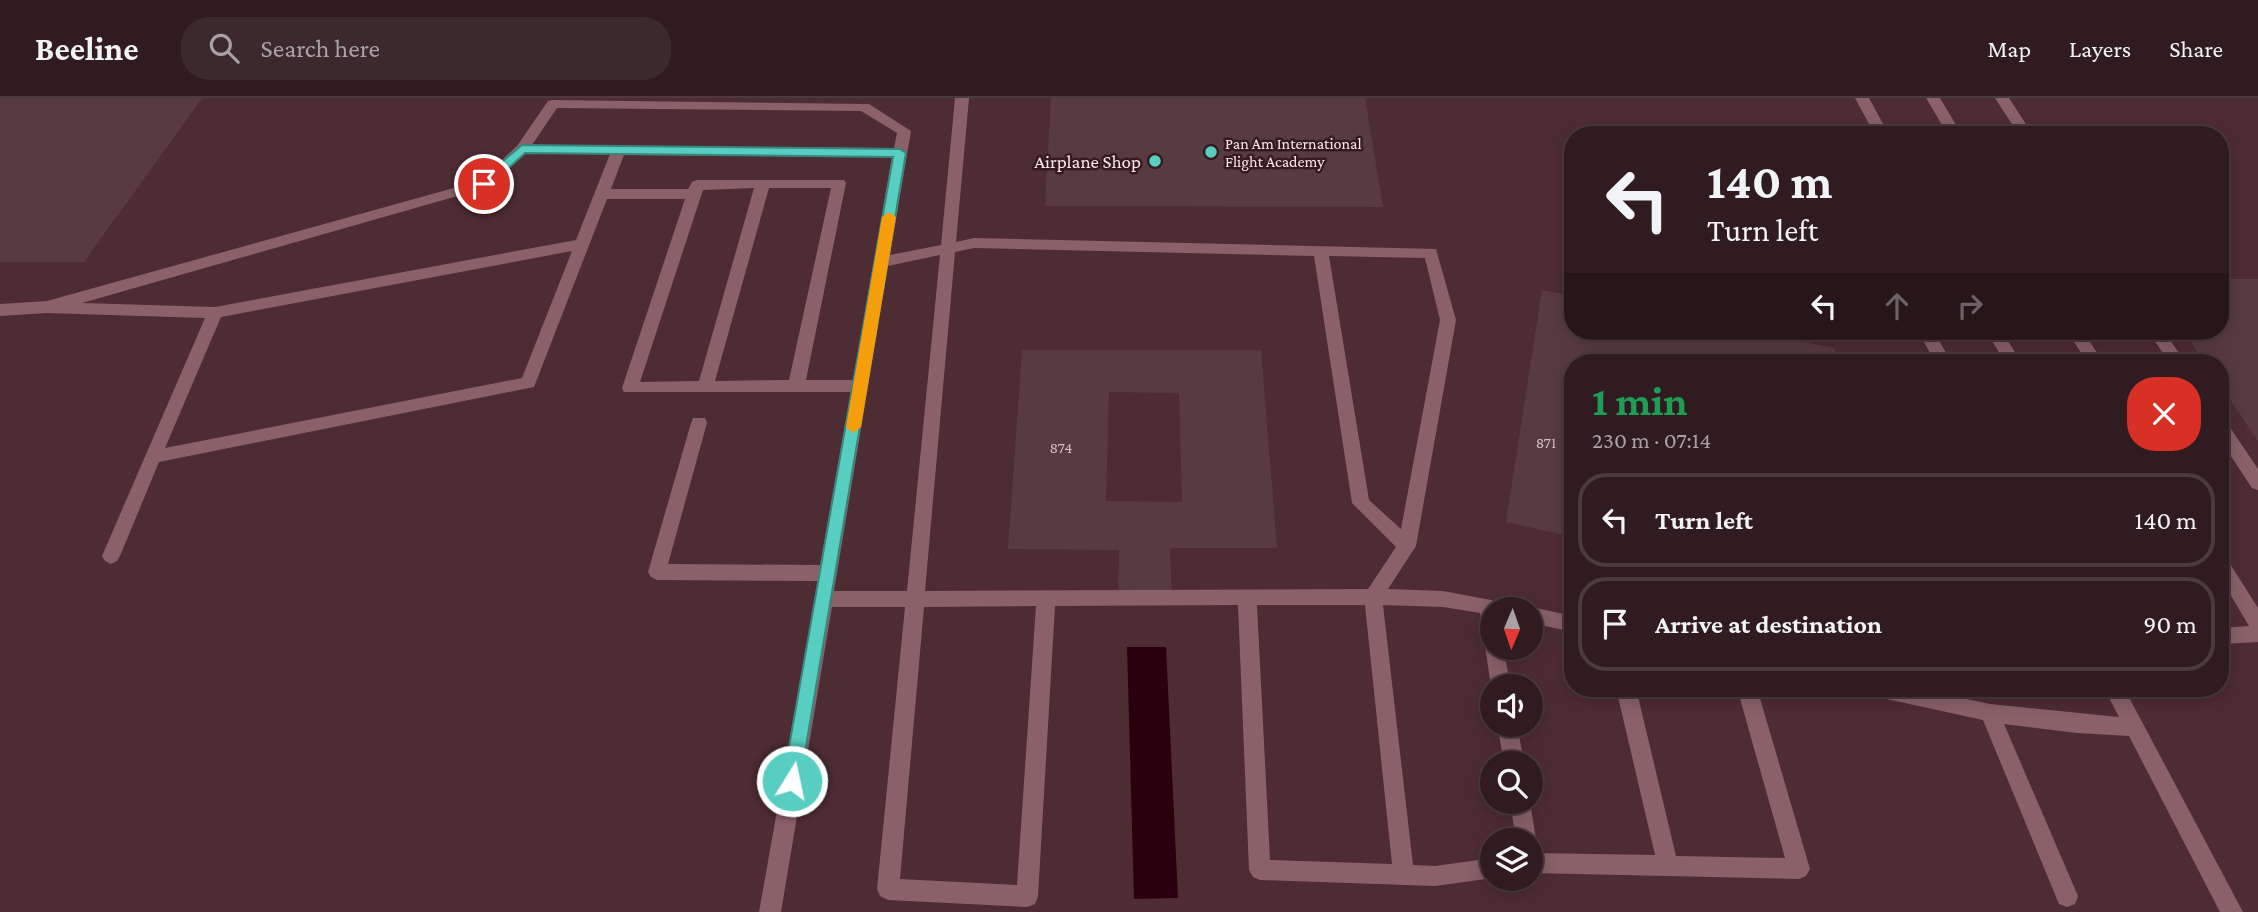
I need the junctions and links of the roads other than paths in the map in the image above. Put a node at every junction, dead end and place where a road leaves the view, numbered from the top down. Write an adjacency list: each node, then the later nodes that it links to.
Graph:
1 (962, 98): 17 (lane)
2 (1862, 98): 7 (lane)
3 (1933, 98): 8 (lane)
4 (2002, 98): 9 (lane)
5 (593, 102): 6 (lane); 10 (lane)
6 (865, 103): 12 (lane)
7 (1877, 126)
8 (1950, 126)
9 (2020, 126)
10 (522, 149): 11 (lane); 20 (lane)
11 (618, 152): 12 (lane); 14 (lane)
12 (900, 153): 19 (lane)
13 (762, 183): 15 (lane); 24 (lane); 25 (lane)
14 (602, 194): 15 (lane); 16 (lane)
15 (694, 194): 25 (lane)
16 (582, 244): 22 (lane); 28 (lane)
17 (946, 249): 18 (lane); 19 (lane); 37 (lane)
18 (1321, 251): 30 (lane); 30 (lane)
19 (881, 262): 23 (lane)
20 (47, 307): 21 (lane); 22 (lane)
21 (0, 310)
22 (215, 313): 28 (lane)
23 (860, 386): 24 (lane); 32 (lane)
24 (796, 387): 25 (lane)
25 (705, 388)
26 (699, 423): 32 (lane)
27 (2229, 440): 29 (lane)
28 (153, 457): 31 (lane)
29 (2258, 483)
30 (1407, 546): 35 (lane)
31 (111, 556)
32 (828, 573): 36 (lane)
33 (2229, 575): 40 (lane)
34 (1247, 597): 35 (lane); 38 (lane); 55 (lane)
35 (1373, 597): 39 (lane); 55 (lane)
36 (824, 598): 37 (lane); 57 (lane)
37 (915, 598): 38 (lane); 38 (lane)
38 (1046, 598)
39 (1480, 606)
40 (2252, 606): 43 (lane)
41 (1544, 618): 42 (lane)
42 (1564, 622)
43 (2258, 624)
44 (2258, 634): 45 (lane)
45 (2229, 635)
46 (1628, 697): 53 (lane)
47 (1750, 697): 53 (lane)
48 (1946, 697): 50 (lane)
49 (2119, 697): 51 (lane)
50 (1990, 713): 51 (lane); 56 (lane)
51 (2135, 727): 58 (lane)
52 (1543, 863): 53 (lane)
53 (1668, 866)
54 (1480, 870): 55 (lane)
55 (1404, 875)
56 (2067, 896)
57 (770, 912)
58 (2232, 912)

